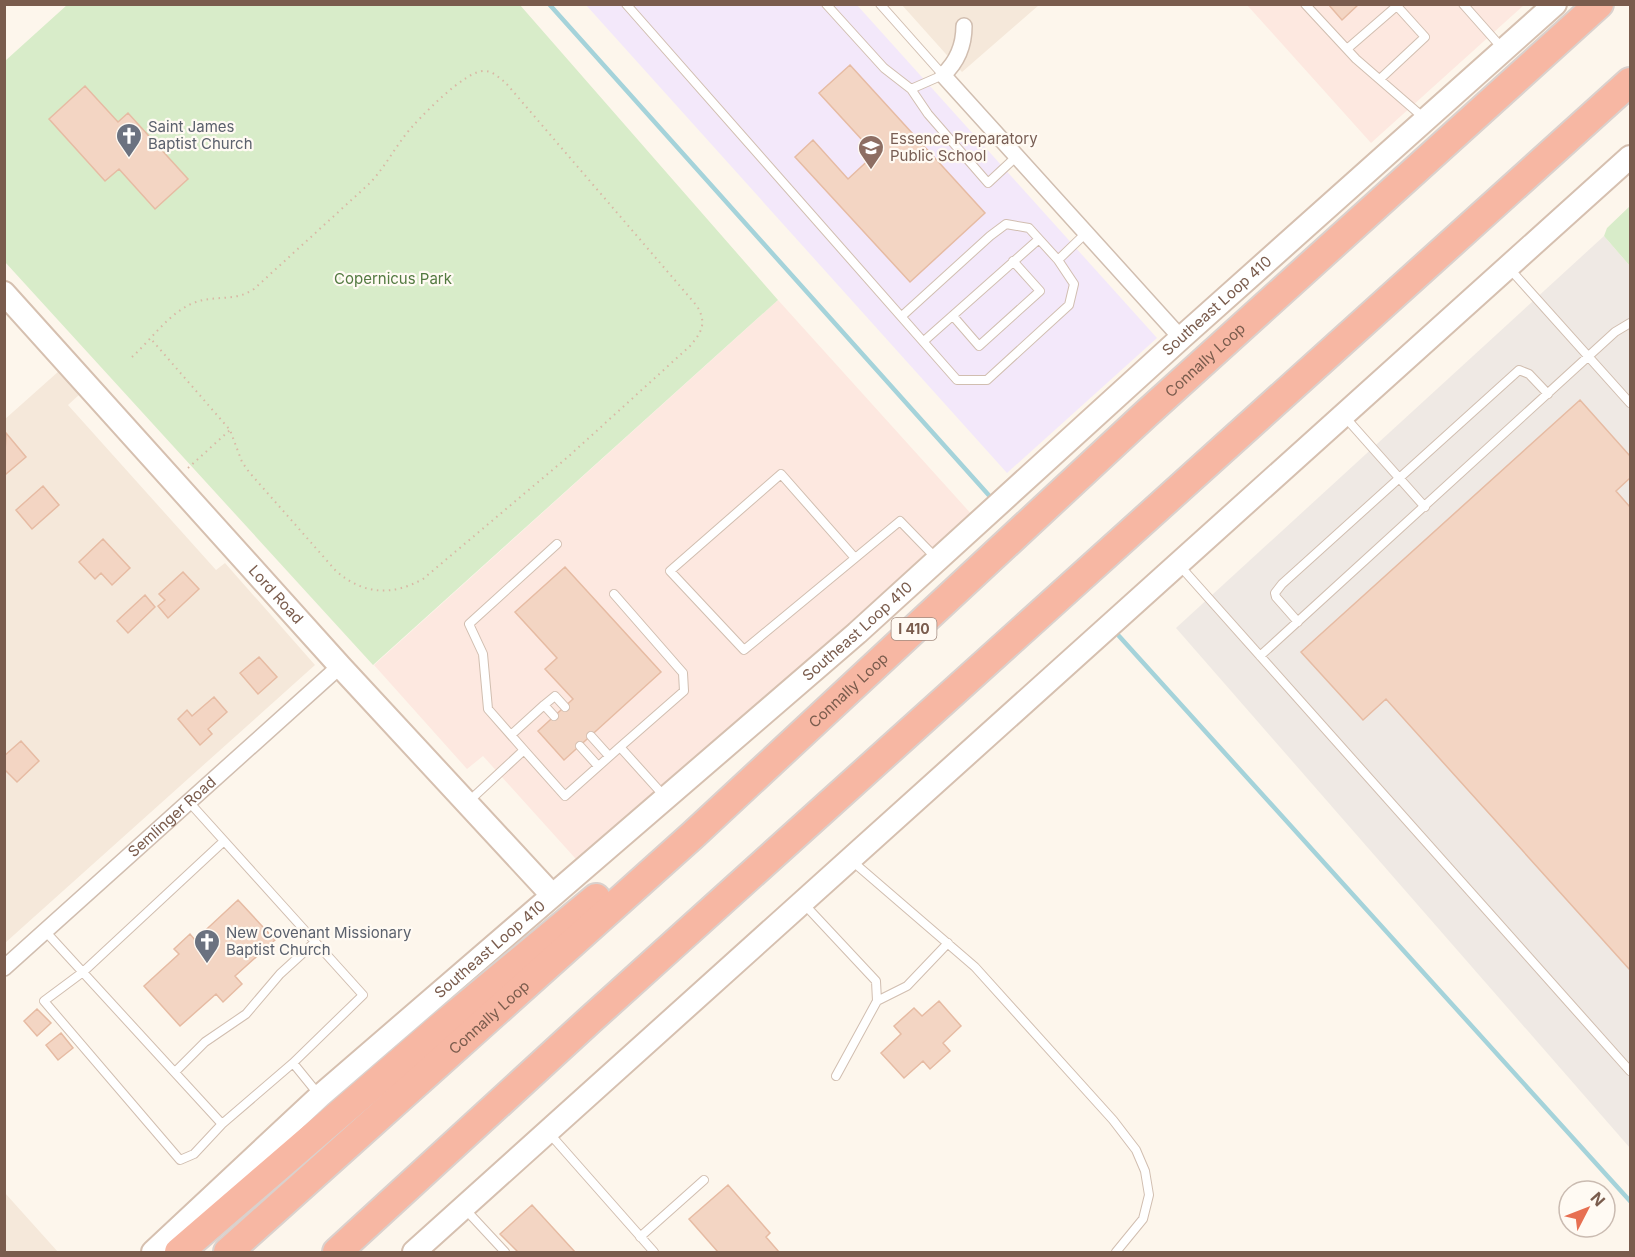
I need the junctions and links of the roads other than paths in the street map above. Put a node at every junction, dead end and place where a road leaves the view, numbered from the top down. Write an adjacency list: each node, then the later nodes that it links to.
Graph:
1 (626, 4): 25 (lane)
2 (826, 4): 15 (lane)
3 (880, 4): 12 (lane)
4 (1305, 4): 10 (lane)
5 (1463, 4): 11 (lane)
6 (1556, 4): 11 (main road, Southeast Loop 410)
7 (1599, 4): 57 (highway, Connally Loop / I 410)
8 (1398, 5): 10 (lane); 13 (lane)
9 (964, 26): 12 (street)
10 (1347, 49): 13 (lane)
11 (1505, 51): 16 (main road, Southeast Loop 410)
12 (943, 75): 15 (lane); 17 (street)
13 (1380, 79): 16 (lane)
14 (1630, 82): 81 (highway)
15 (910, 89): 17 (lane)
16 (1427, 122): 28 (main road, Southeast Loop 410)
17 (1017, 156): 19 (street)
18 (1630, 158): 23 (main road)
19 (1086, 233): 21 (lane); 28 (street)
20 (1039, 239): 21 (lane); 22 (lane); 25 (lane)
21 (1058, 260): 29 (lane)
22 (1013, 261): 26 (lane); 26 (lane)
23 (1508, 268): 30 (lane); 33 (main road)
24 (4, 293): 43 (main road, Lord Road)
25 (902, 316): 29 (lane)
26 (952, 316): 29 (lane)
27 (1630, 323): 30 (lane)
28 (1181, 338): 38 (main road, Southeast Loop 410)
29 (924, 341)
30 (1588, 356): 31 (lane); 32 (lane)
31 (1548, 394): 34 (lane); 35 (lane)
32 (1630, 403)
33 (1344, 416): 34 (lane); 39 (main road)
34 (1399, 478): 35 (lane); 41 (lane)
35 (1425, 507): 41 (lane)
36 (557, 544): 47 (lane)
37 (855, 558): 37 (lane); 38 (lane)
38 (938, 561): 54 (main road, Southeast Loop 410)
39 (1179, 565): 42 (lane); 59 (main road)
40 (614, 594): 50 (lane)
41 (1298, 622): 42 (lane)
42 (1260, 656): 69 (lane)
43 (340, 666): 55 (street, Semlinger Road); 56 (main road, Lord Road)
44 (544, 705): 45 (lane); 46 (lane); 47 (lane)
45 (564, 706)
46 (554, 716)
47 (511, 735): 51 (lane)
48 (591, 736): 52 (lane)
49 (580, 746): 53 (lane)
50 (620, 747): 52 (lane); 54 (lane)
51 (524, 750): 53 (lane); 56 (lane)
52 (609, 756): 53 (lane)
53 (598, 766)
54 (666, 798): 60 (main road, Southeast Loop 410)
55 (189, 802): 58 (lane); 62 (street, Semlinger Road)
56 (466, 804): 60 (main road, Lord Road)
57 (693, 835): 79 (highway); 80 (highway, Connally Loop / I 410)
58 (224, 841): 63 (lane); 66 (lane)
59 (851, 860): 61 (main road); 64 (lane)
60 (552, 895): 72 (main road, Southeast Loop 410)
61 (803, 903): 67 (lane); 74 (main road)
62 (45, 931): 65 (street, Semlinger Road); 66 (lane)
63 (315, 942): 68 (lane); 70 (lane)
64 (948, 943): 67 (lane); 85 (lane)
65 (4, 968)
66 (83, 972): 70 (lane); 73 (lane)
67 (877, 1001): 71 (lane)
68 (293, 1063): 72 (lane); 73 (lane)
69 (1630, 1071)
70 (175, 1072): 73 (lane)
71 (836, 1076)
72 (320, 1096): 78 (main road, Southeast Loop 410)
73 (222, 1124)
74 (548, 1132): 76 (main road); 77 (lane)
75 (704, 1180): 77 (lane)
76 (464, 1208): 82 (main road); 83 (lane)
77 (640, 1237): 84 (lane)
78 (153, 1252)
79 (179, 1252)
80 (228, 1252)
81 (337, 1252)
82 (414, 1252)
83 (505, 1252)
84 (654, 1252)
85 (1116, 1252)

